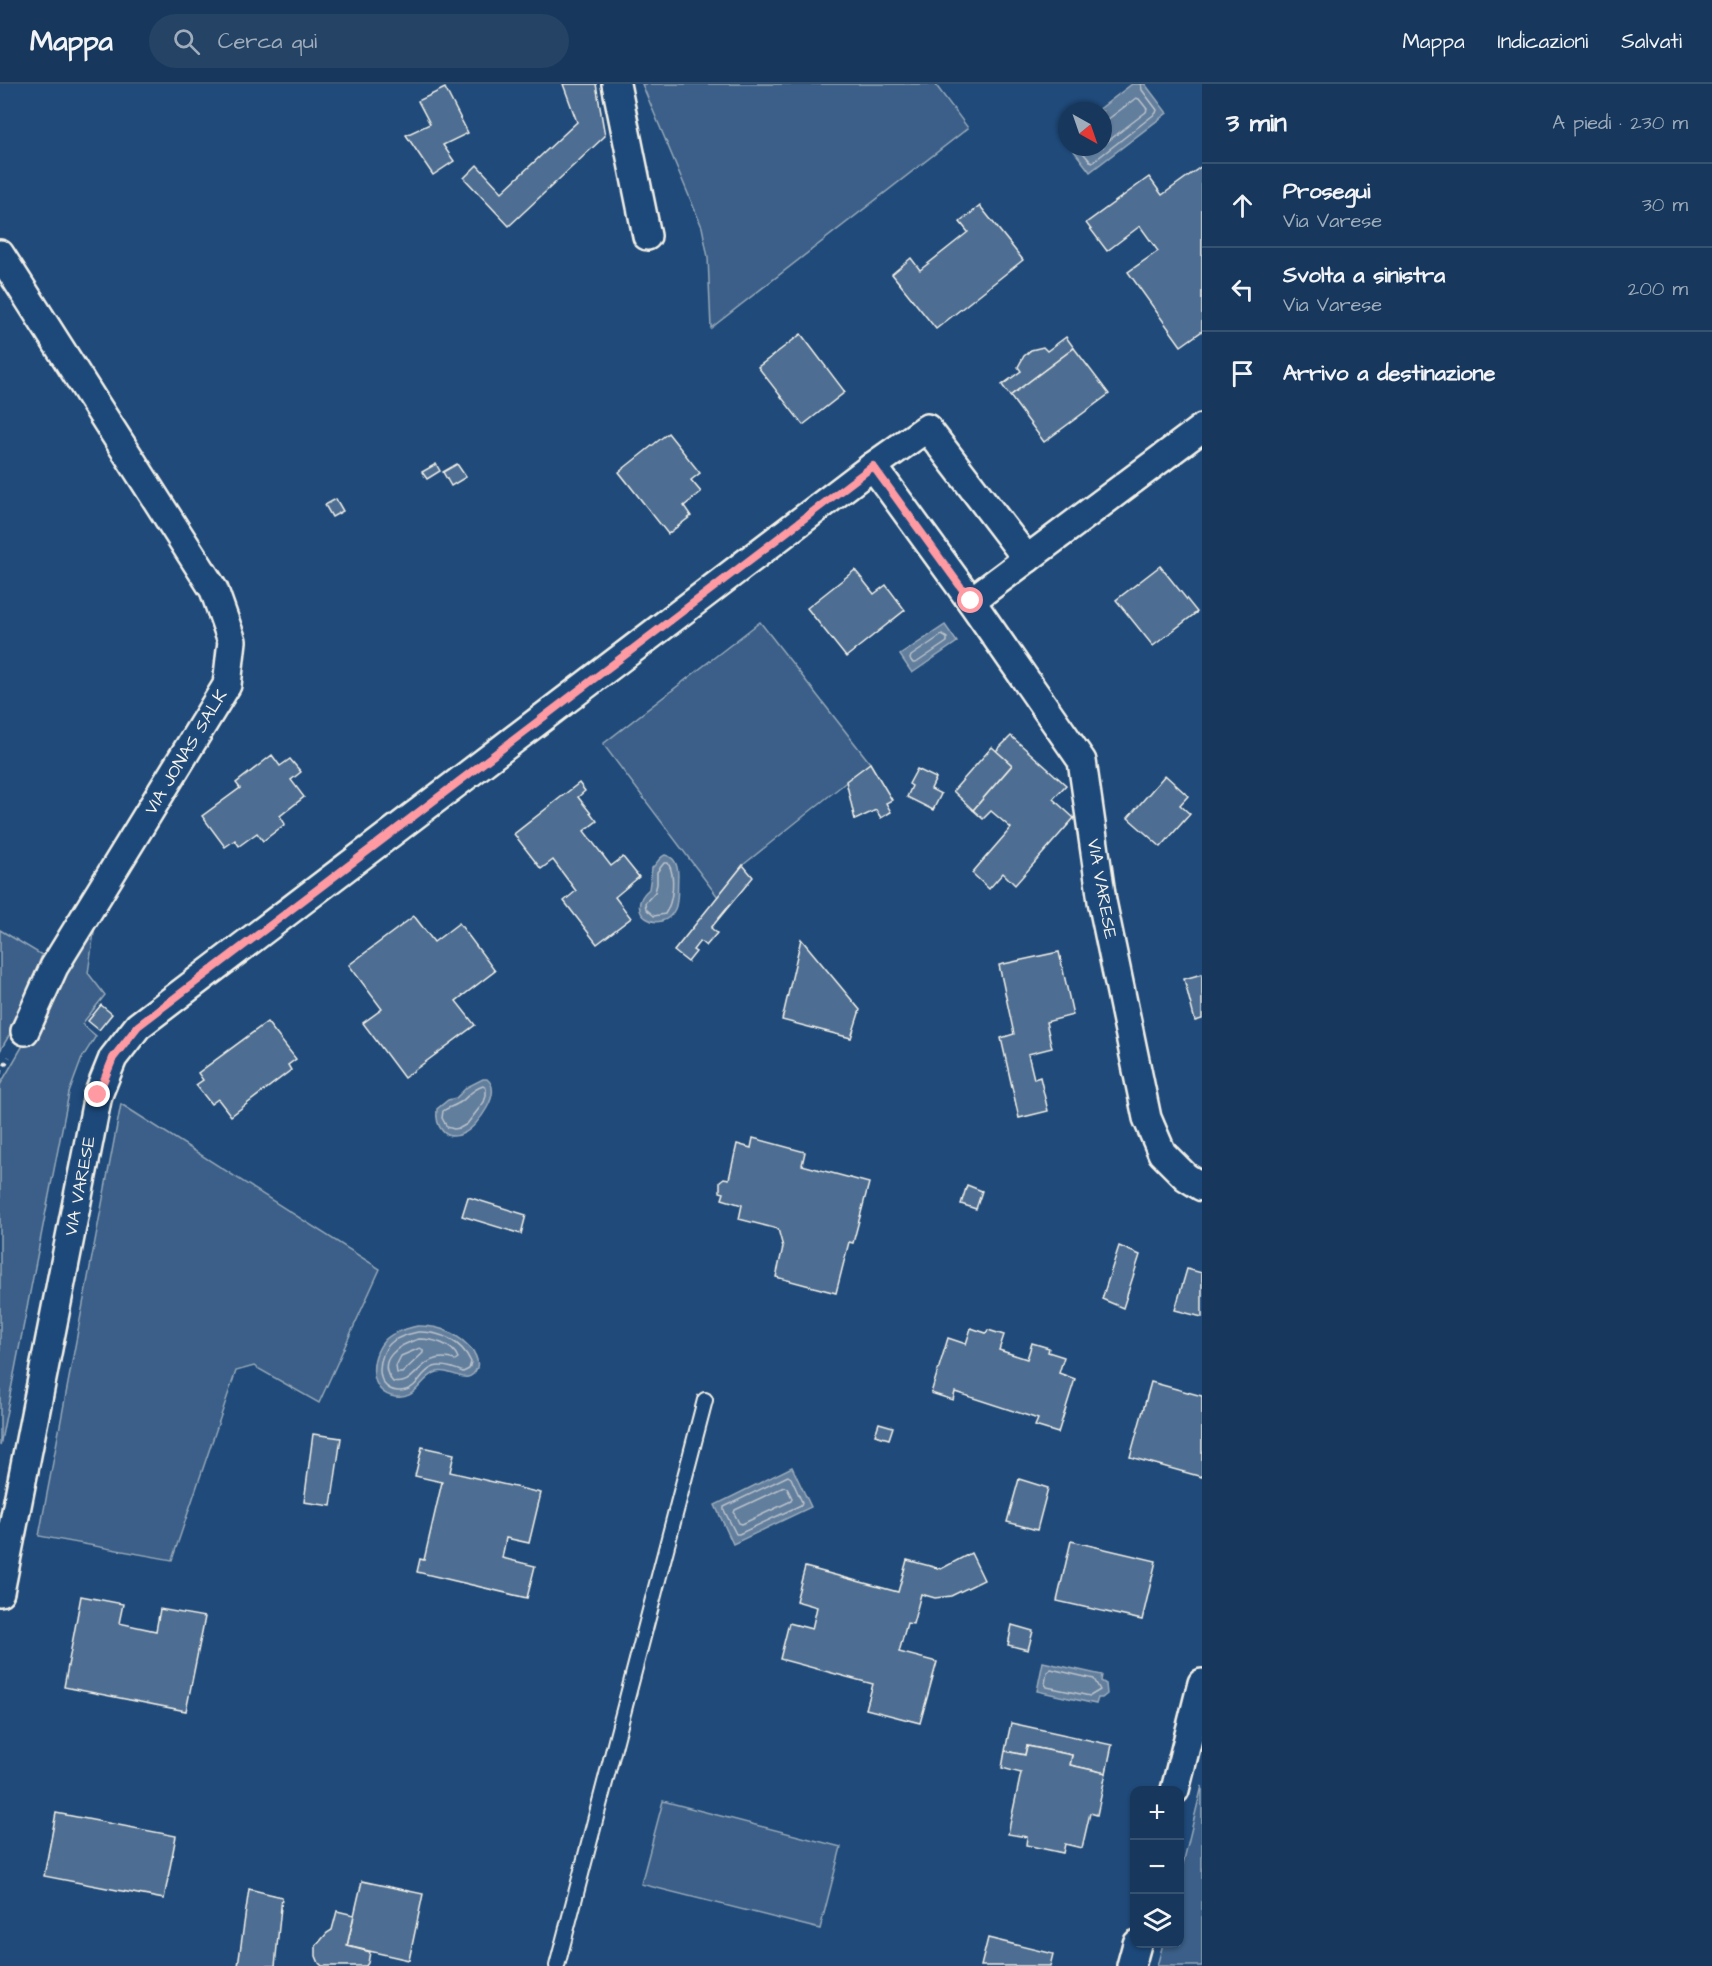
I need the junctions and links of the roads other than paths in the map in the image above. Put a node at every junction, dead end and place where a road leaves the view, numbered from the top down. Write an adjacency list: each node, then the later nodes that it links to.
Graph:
1 (616, 84): 2 (street)
2 (647, 236)
3 (0, 254): 8 (street, VIA JONAS SALK)
4 (1202, 428): 6 (street)
5 (873, 466): 6 (street, VIA VARESE); 7 (street, VIA VARESE); 11 (street, VIA VARESE)
6 (1027, 559): 7 (street)
7 (971, 601): 9 (street, VIA VARESE)
8 (25, 1031)
9 (1202, 1187)
10 (705, 1400): 15 (lane)
11 (0, 1592)
12 (1202, 1683): 13 (street)
13 (1176, 1786)
14 (1136, 1948): 16 (street)
15 (557, 1966)
16 (1131, 1966)

